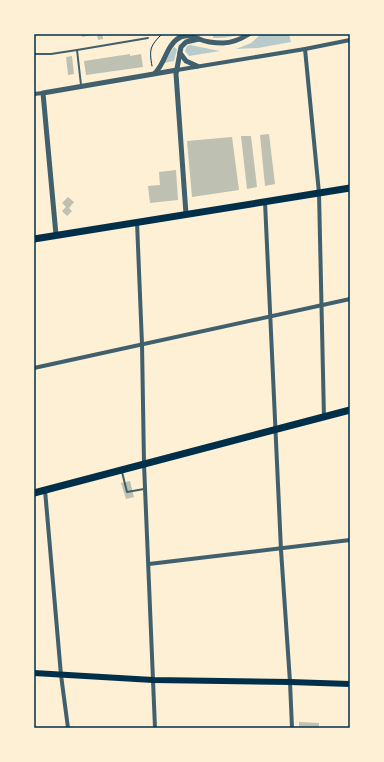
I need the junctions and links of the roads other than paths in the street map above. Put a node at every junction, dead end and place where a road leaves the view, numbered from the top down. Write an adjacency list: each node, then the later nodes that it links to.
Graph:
1 (249, 34): 3 (street)
2 (148, 38): 6 (lane)
3 (199, 39): 7 (street); 11 (street)
4 (350, 40): 5 (street)
5 (305, 49): 9 (street); 16 (street)
6 (77, 50): 8 (lane); 12 (lane)
7 (180, 53): 9 (street); 10 (street)
8 (34, 54)
9 (197, 66): 10 (street)
10 (177, 70): 11 (street); 18 (street)
11 (154, 74): 12 (street)
12 (81, 86): 13 (street)
13 (43, 92): 14 (street); 20 (street)
14 (34, 94)
15 (350, 188): 16 (main road)
16 (319, 193): 17 (main road); 23 (street)
17 (265, 202): 18 (main road); 24 (street)
18 (186, 214): 19 (main road)
19 (137, 221): 20 (main road); 25 (street)
20 (56, 235): 21 (main road)
21 (34, 239)
22 (350, 299): 23 (street)
23 (321, 306): 24 (street); 28 (street)
24 (271, 316): 25 (street); 29 (street)
25 (142, 344): 26 (street); 30 (street)
26 (34, 368)
27 (350, 410): 28 (main road)
28 (324, 418): 29 (main road)
29 (276, 430): 30 (main road); 36 (street)
30 (144, 464): 31 (main road); 32 (street)
31 (121, 470): 32 (lane); 33 (main road)
32 (145, 488): 37 (street)
33 (45, 490): 34 (main road); 39 (street)
34 (34, 493)
35 (350, 540): 36 (street)
36 (281, 550): 37 (street); 41 (street)
37 (149, 564): 40 (street)
38 (34, 673): 39 (main road)
39 (61, 675): 40 (main road); 43 (street)
40 (153, 680): 41 (main road); 44 (street)
41 (290, 682): 42 (main road); 45 (street)
42 (350, 684)
43 (68, 728)
44 (155, 728)
45 (292, 728)

